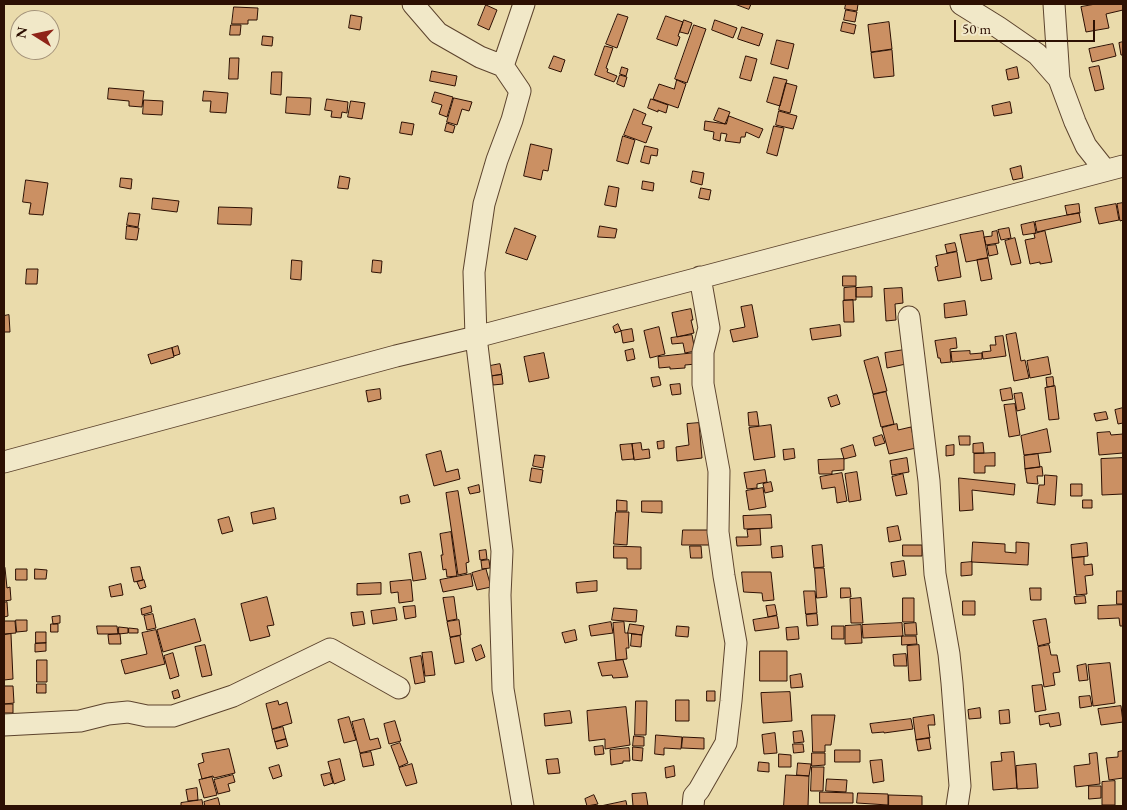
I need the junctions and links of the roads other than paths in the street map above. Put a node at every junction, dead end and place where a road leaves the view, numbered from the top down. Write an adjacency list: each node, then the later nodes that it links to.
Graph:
1 (413, 4): 5 (street)
2 (524, 4): 5 (street)
3 (961, 4): 6 (street)
4 (1054, 4): 6 (street)
5 (503, 66): 10 (street)
6 (1058, 79): 7 (street)
7 (1114, 168): 8 (street)
8 (700, 278): 10 (street); 15 (street)
9 (909, 317): 16 (street)
10 (476, 337): 11 (street); 14 (street)
11 (4, 462)
12 (400, 688): 13 (street)
13 (4, 725)
14 (523, 806)
15 (693, 806)
16 (957, 806)

